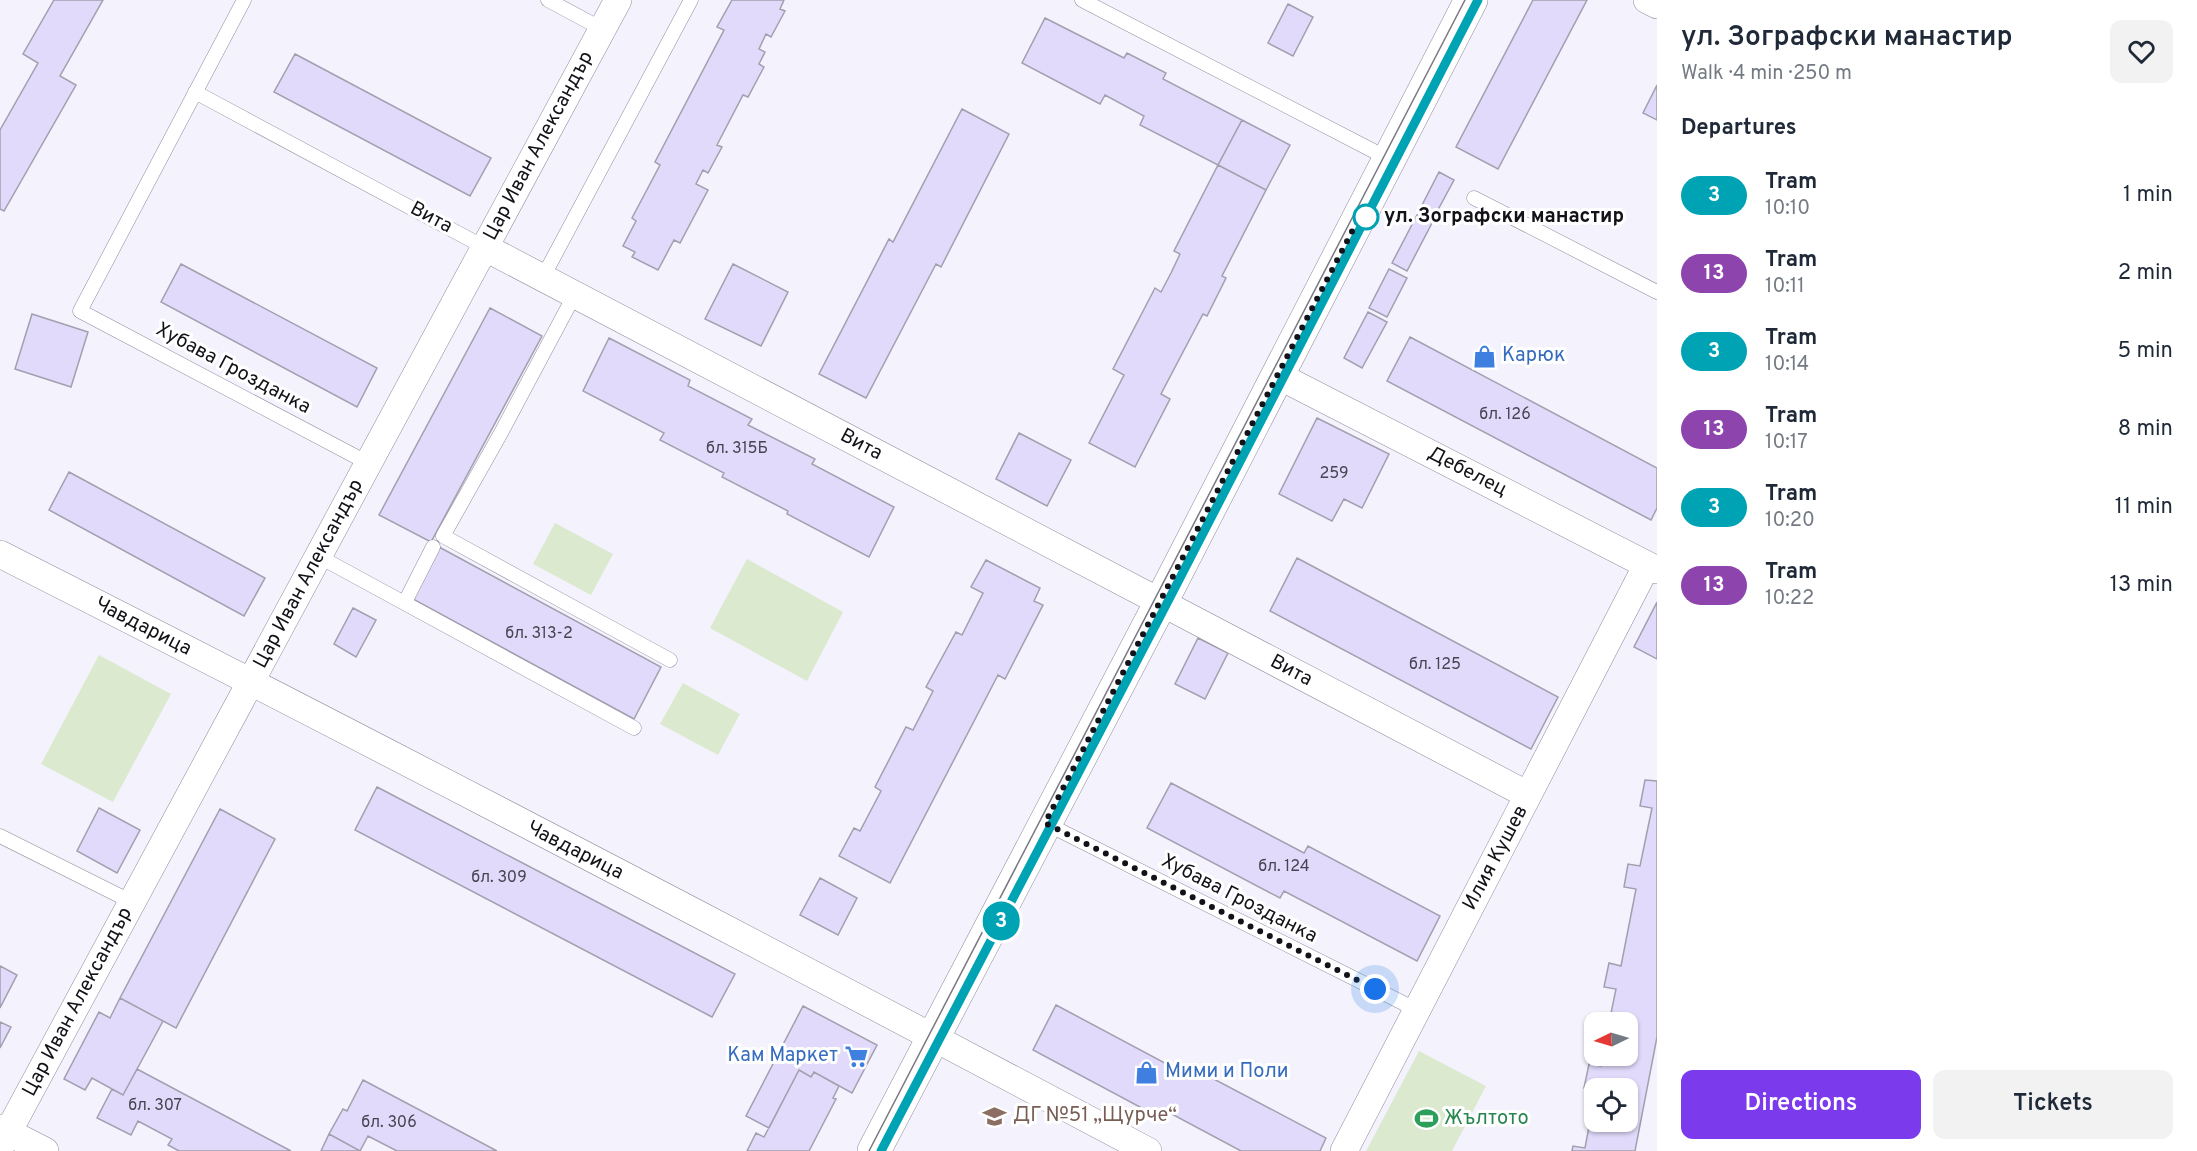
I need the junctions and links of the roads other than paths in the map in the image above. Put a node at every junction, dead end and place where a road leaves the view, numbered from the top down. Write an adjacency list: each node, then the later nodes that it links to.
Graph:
1 (244, 0): 10 (lane)
2 (548, 0): 9 (lane)
3 (618, 0): 9 (street, Цар Иван Александър)
4 (691, 0): 14 (lane)
5 (1082, 0): 11 (lane)
6 (1472, 0): 11 (street)
7 (1647, 0): 8 (street)
8 (1657, 5)
9 (602, 29): 13 (street, Цар Иван Александър)
10 (195, 92): 13 (lane, Вита); 18 (lane, Хубава Грозданка)
11 (1389, 159): 17 (street)
12 (1474, 198): 15 (lane)
13 (484, 247): 14 (street, Вита); 18 (street, Цар Иван Александър)
14 (543, 277): 16 (street, Вита)
15 (1657, 292)
16 (575, 294): 24 (street, Вита); 25 (lane)
17 (1277, 375): 22 (street, Дебелец); 24 (street)
18 (368, 463): 21 (street, Цар Иван Александър)
19 (434, 547): 23 (lane)
20 (0, 554): 26 (street, Чавдарица)
21 (318, 556): 23 (lane); 26 (street, Цар Иван Александър)
22 (1652, 567): 28 (street, Илия Кушев)
23 (405, 602): 27 (lane)
24 (1161, 602): 28 (street, Вита); 29 (street)
25 (670, 660)
26 (251, 681): 31 (street, Цар Иван Александър); 33 (street, Чавдарица)
27 (634, 728)
28 (1528, 795): 32 (street, Илия Кушев)
29 (1045, 823): 32 (lane, Хубава Грозданка); 33 (street)
30 (0, 836): 31 (lane)
31 (132, 902): 34 (street, Цар Иван Александър)
32 (1417, 1010): 38 (street, Илия Кушев)
33 (934, 1037): 36 (street); 37 (street, Чавдарица)
34 (3, 1136): 35 (street)
35 (45, 1151)
36 (874, 1151)
37 (1148, 1151)
38 (1344, 1151)

